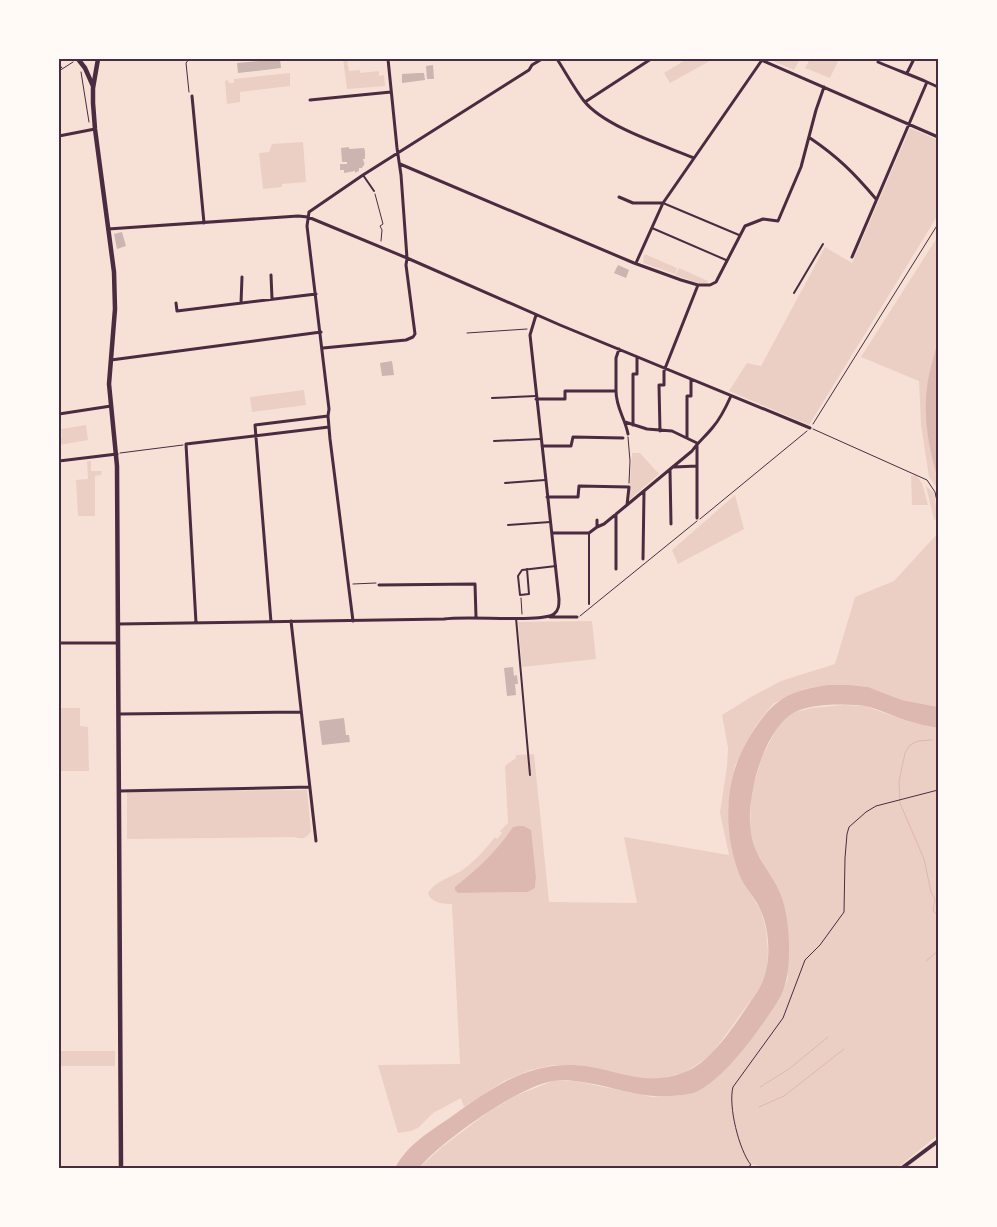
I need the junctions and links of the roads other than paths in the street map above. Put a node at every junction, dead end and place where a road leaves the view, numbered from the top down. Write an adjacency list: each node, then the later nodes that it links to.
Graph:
1 (97, 59): 2 (street); 17 (main road)
2 (124, 59)
3 (388, 59): 18 (street)
4 (532, 59): 12 (street)
5 (542, 59): 12 (street)
6 (557, 59): 21 (street)
7 (651, 59): 21 (street)
8 (761, 59): 15 (street); 28 (street)
9 (914, 59): 13 (street)
10 (77, 60): 17 (main road)
11 (878, 62): 13 (street)
12 (532, 65): 27 (street)
13 (908, 73): 14 (street)
14 (927, 82): 16 (street); 22 (street)
15 (824, 87): 22 (street); 26 (street)
16 (938, 87)
17 (93, 88): 23 (main road)
18 (391, 92): 20 (street); 27 (street)
19 (192, 96): 36 (street)
20 (310, 100)
21 (585, 102): 28 (street)
22 (909, 123): 25 (street); 33 (street)
23 (95, 129): 24 (street); 38 (main road)
24 (59, 136)
25 (938, 137)
26 (810, 138): 33 (street); 39 (street)
27 (398, 154): 29 (street); 30 (street)
28 (694, 158): 34 (street)
29 (400, 164): 42 (street); 44 (street)
30 (364, 175): 31 (lane); 35 (street)
31 (374, 191)
32 (619, 198): 34 (street)
33 (876, 199): 41 (street)
34 (663, 203): 37 (street); 39 (lane)
35 (308, 217): 36 (street); 42 (street); 49 (street)
36 (204, 223): 38 (street)
37 (652, 228): 43 (lane); 44 (street)
38 (106, 229): 58 (main road)
39 (740, 235): 43 (street)
40 (823, 244): 48 (lane)
41 (852, 257)
42 (408, 258): 53 (street); 55 (street)
43 (727, 261): 47 (street)
44 (636, 264): 47 (street)
45 (271, 275): 50 (street)
46 (242, 277): 52 (street)
47 (698, 285): 59 (street)
48 (794, 293)
49 (316, 294): 50 (street); 54 (street)
50 (272, 300): 52 (street)
51 (176, 303): 52 (street)
52 (241, 303)
53 (536, 315): 56 (street); 64 (street)
54 (321, 332): 55 (street); 58 (street)
55 (323, 348): 67 (street)
56 (619, 349): 57 (street); 61 (street)
57 (637, 357): 59 (street); 69 (street)
58 (111, 360): 65 (main road)
59 (665, 368): 60 (street); 72 (street)
60 (691, 379): 62 (street); 77 (street)
61 (616, 391): 64 (street); 68 (street)
62 (731, 396): 71 (street); 79 (street)
63 (492, 398): 64 (lane)
64 (536, 398): 75 (street)
65 (111, 406): 66 (street); 81 (main road)
66 (59, 414)
67 (328, 416): 70 (street); 74 (street)
68 (625, 422): 69 (street); 73 (street)
69 (634, 425): 72 (street)
70 (329, 427): 74 (street); 110 (street)
71 (810, 428)
72 (660, 431): 77 (street)
73 (628, 434)
74 (256, 436): 111 (street); 112 (street)
75 (541, 438): 78 (lane); 80 (street)
76 (623, 438): 80 (street)
77 (687, 438): 79 (street)
78 (494, 441)
79 (697, 443): 83 (street); 84 (street)
80 (542, 446): 85 (street)
81 (117, 454): 82 (street); 113 (main road)
82 (59, 461)
83 (697, 466): 84 (street); 91 (street)
84 (674, 467): 87 (street); 94 (street)
85 (546, 480): 86 (lane); 88 (street)
86 (505, 483)
87 (644, 491): 89 (street); 99 (street)
88 (547, 497): 89 (street); 93 (street)
89 (627, 505): 90 (street)
90 (616, 514): 96 (street); 102 (street)
91 (697, 518)
92 (597, 520): 96 (street)
93 (551, 522): 95 (lane); 97 (street)
94 (671, 524)
95 (508, 525)
96 (597, 528): 98 (street)
97 (552, 533): 98 (street); 100 (street)
98 (589, 533): 104 (lane)
99 (643, 559)
100 (556, 566): 101 (lane); 106 (street)
101 (527, 568): 101 (lane)
102 (616, 569)
103 (379, 585): 105 (street)
104 (589, 604)
105 (476, 617): 108 (street); 110 (street)
106 (547, 617): 107 (street); 108 (street)
107 (577, 617)
108 (516, 618): 118 (lane)
109 (291, 621): 110 (street); 111 (street); 116 (street)
110 (353, 621)
111 (271, 622): 112 (street)
112 (196, 623): 113 (street)
113 (118, 624): 115 (main road)
114 (59, 643): 115 (street)
115 (118, 643): 117 (main road)
116 (301, 712): 117 (street); 119 (street)
117 (119, 714): 120 (main road)
118 (530, 775)
119 (310, 787): 120 (street); 121 (street)
120 (119, 791): 123 (main road)
121 (316, 841)
122 (938, 1141): 124 (street)
123 (121, 1168)
124 (902, 1168)

